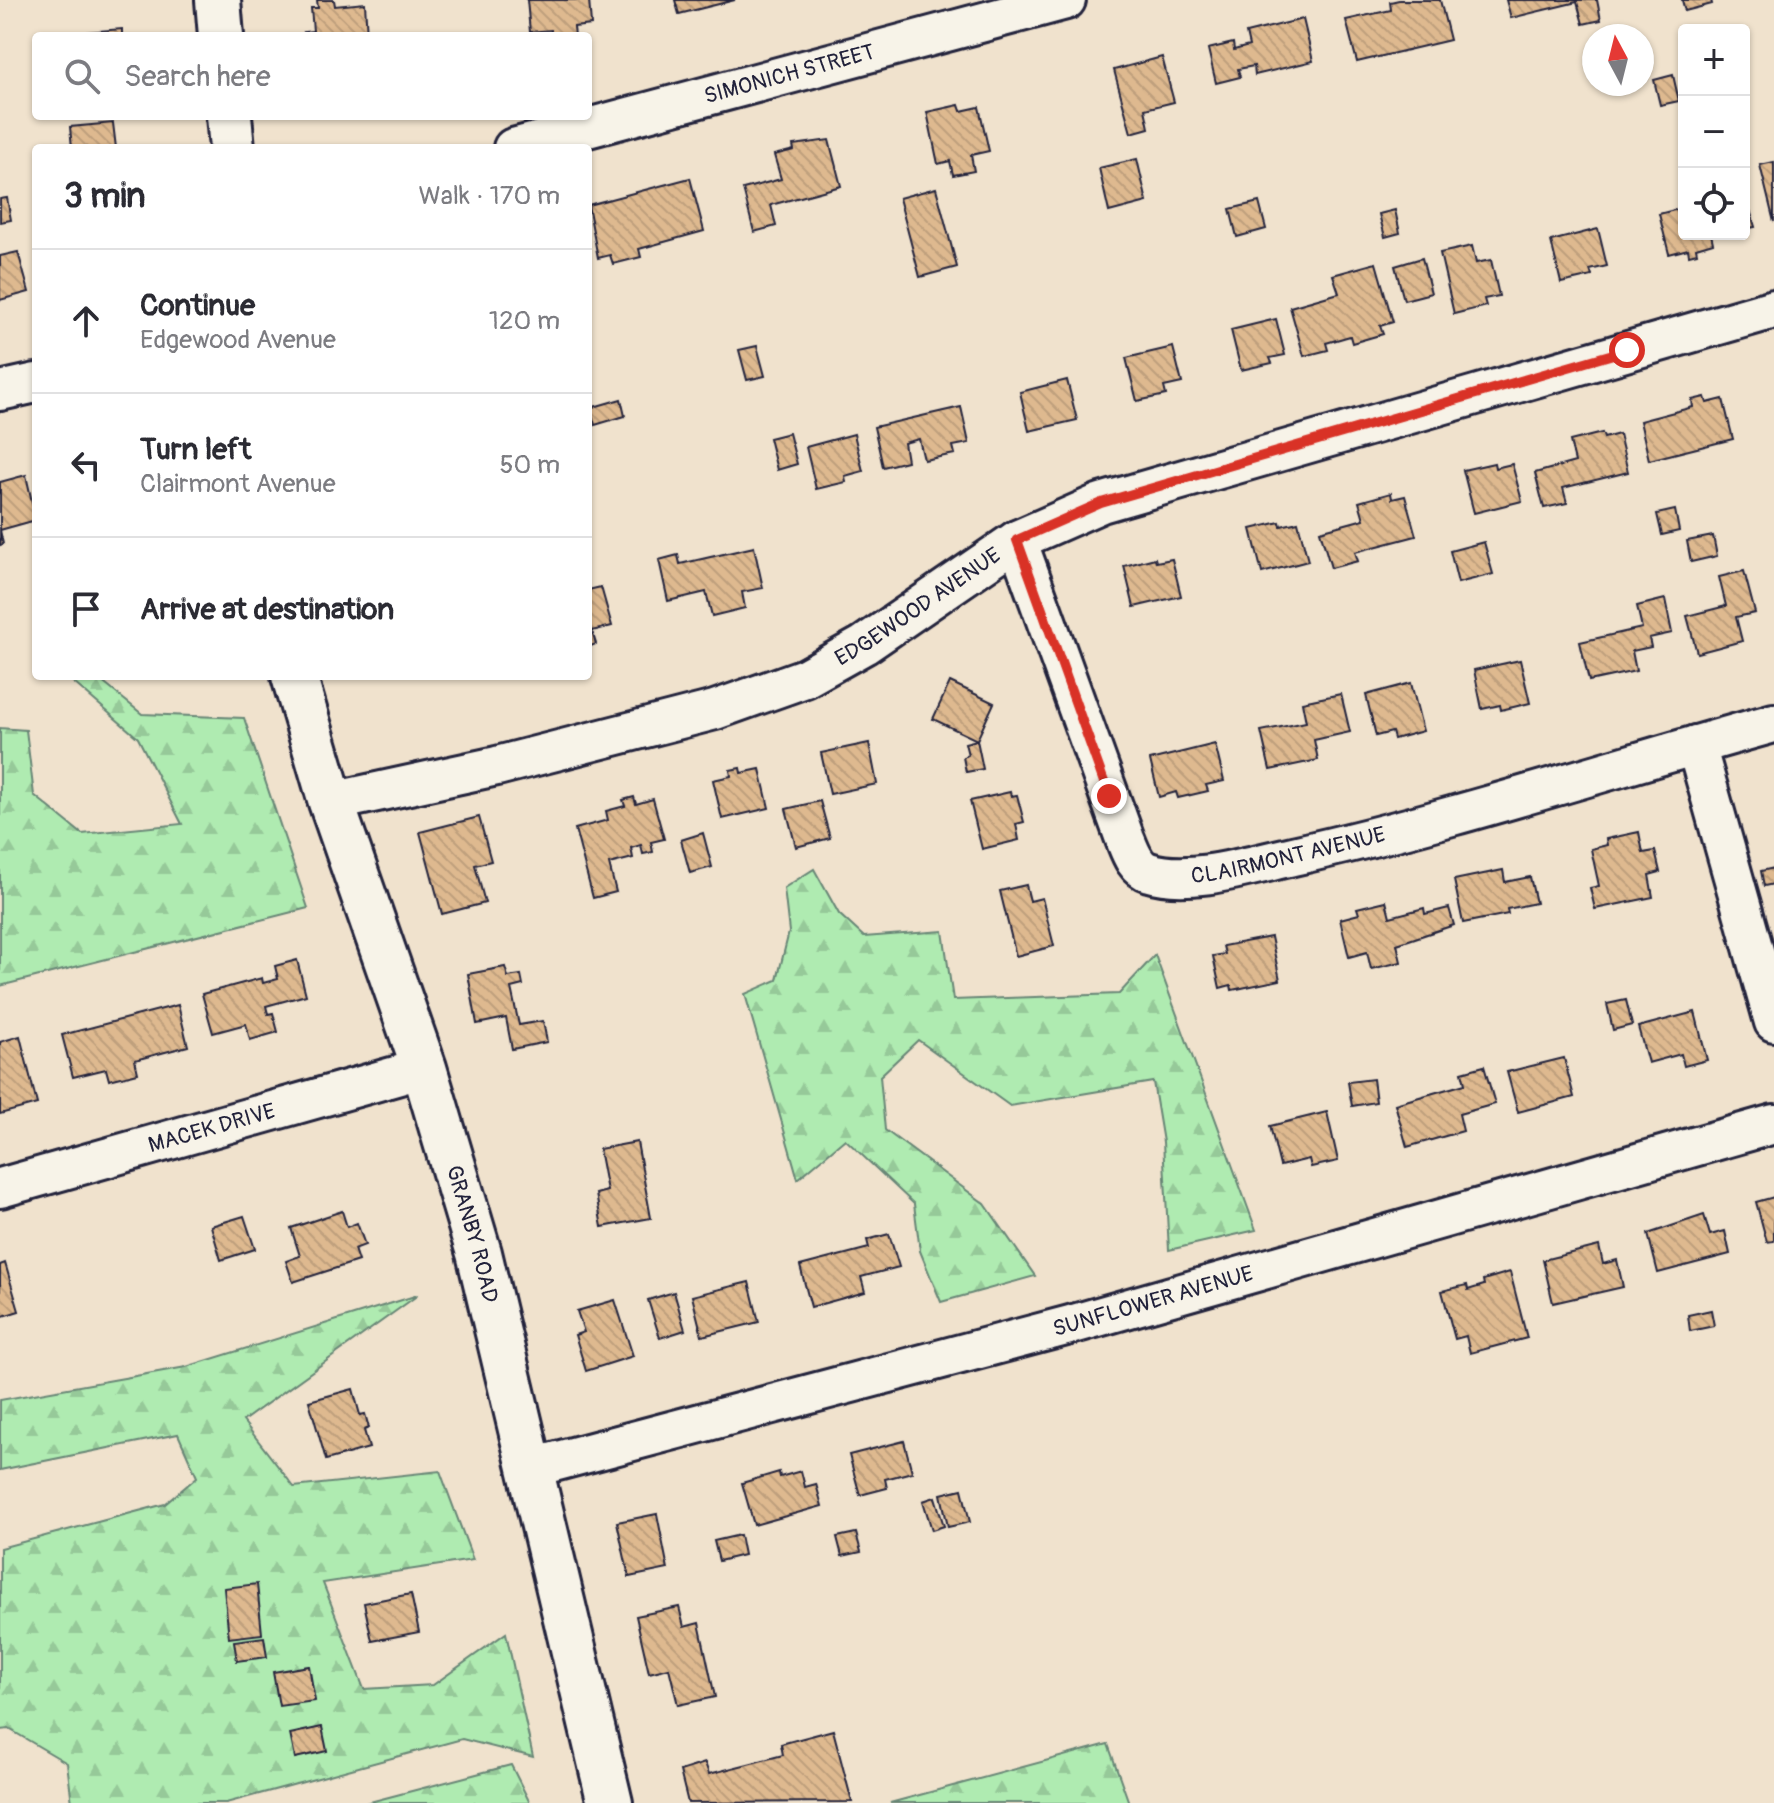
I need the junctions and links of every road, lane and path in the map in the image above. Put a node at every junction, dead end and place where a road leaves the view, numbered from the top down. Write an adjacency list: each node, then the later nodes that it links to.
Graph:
1 (218, 0): 3 (main road)
2 (1066, 0): 6 (street, SIMONICH STREET)
3 (221, 32)
4 (229, 120): 5 (main road)
5 (232, 144)
6 (528, 144)
7 (1774, 309): 10 (street, EDGEWOOD AVENUE)
8 (32, 384): 9 (street)
9 (0, 391)
10 (1017, 540): 13 (street, CLAIRMONT AVENUE); 14 (street, EDGEWOOD AVENUE)
11 (295, 680): 14 (main road, GRANBY ROAD)
12 (1774, 723): 13 (street, CLAIRMONT AVENUE)
13 (1696, 745): 15 (street)
14 (331, 802): 16 (main road, GRANBY ROAD)
15 (1774, 1022)
16 (424, 1068): 18 (street, MACEK DRIVE); 19 (main road, GRANBY ROAD)
17 (1774, 1124): 19 (street, SUNFLOWER AVENUE)
18 (0, 1188)
19 (531, 1468): 20 (main road, GRANBY ROAD)
20 (610, 1803)

